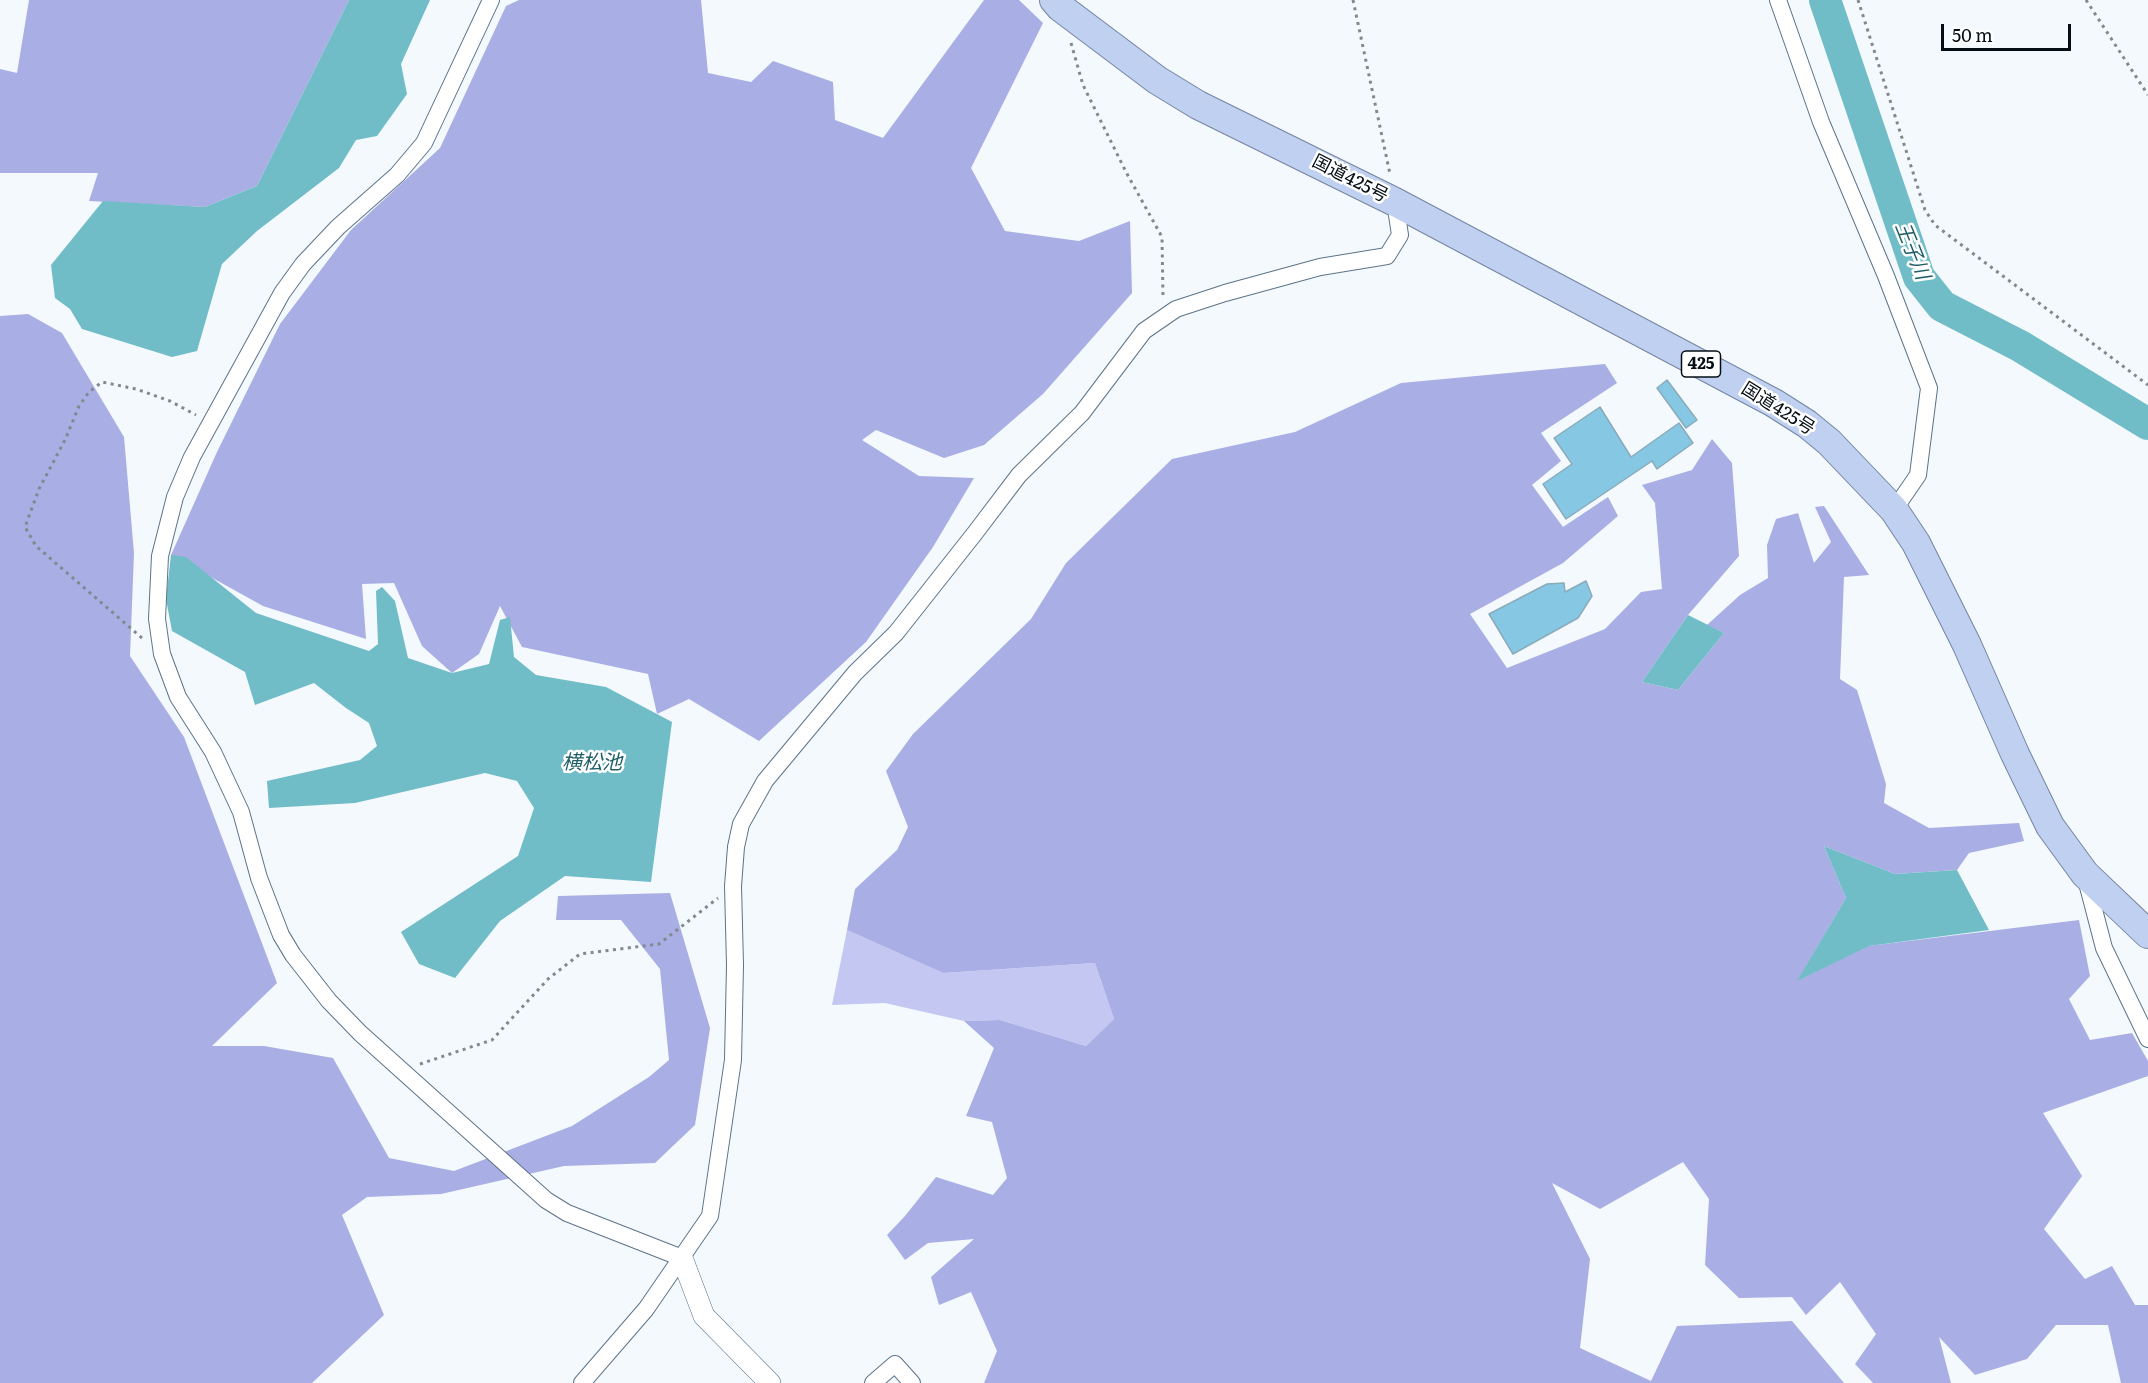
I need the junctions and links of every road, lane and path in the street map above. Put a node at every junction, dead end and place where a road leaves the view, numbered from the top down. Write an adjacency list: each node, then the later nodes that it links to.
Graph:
1 (491, 0): 12 (street)
2 (1054, 0): 9 (highway, 国道425号 / 425)
3 (1353, 0): 9 (path)
4 (1778, 0): 13 (street)
5 (1858, 0): 11 (path)
6 (2086, 0): 8 (path)
7 (1070, 40): 10 (path)
8 (2148, 95)
9 (1395, 202): 10 (street); 13 (highway, 国道425号 / 425)
10 (1164, 318): 16 (street)
11 (2148, 385)
12 (210, 424): 14 (street); 14 (path)
13 (1894, 510): 15 (highway, 国道425号 / 425)
14 (162, 654): 19 (street)
15 (2085, 874): 17 (highway, 国道425号 / 425); 18 (street)
16 (733, 886): 19 (path); 20 (street)
17 (2148, 934)
18 (2148, 1036)
19 (401, 1070): 20 (street)
20 (682, 1258): 21 (street); 22 (street)
21 (582, 1383)
22 (770, 1383)
23 (873, 1383): 24 (street)
24 (912, 1383)

